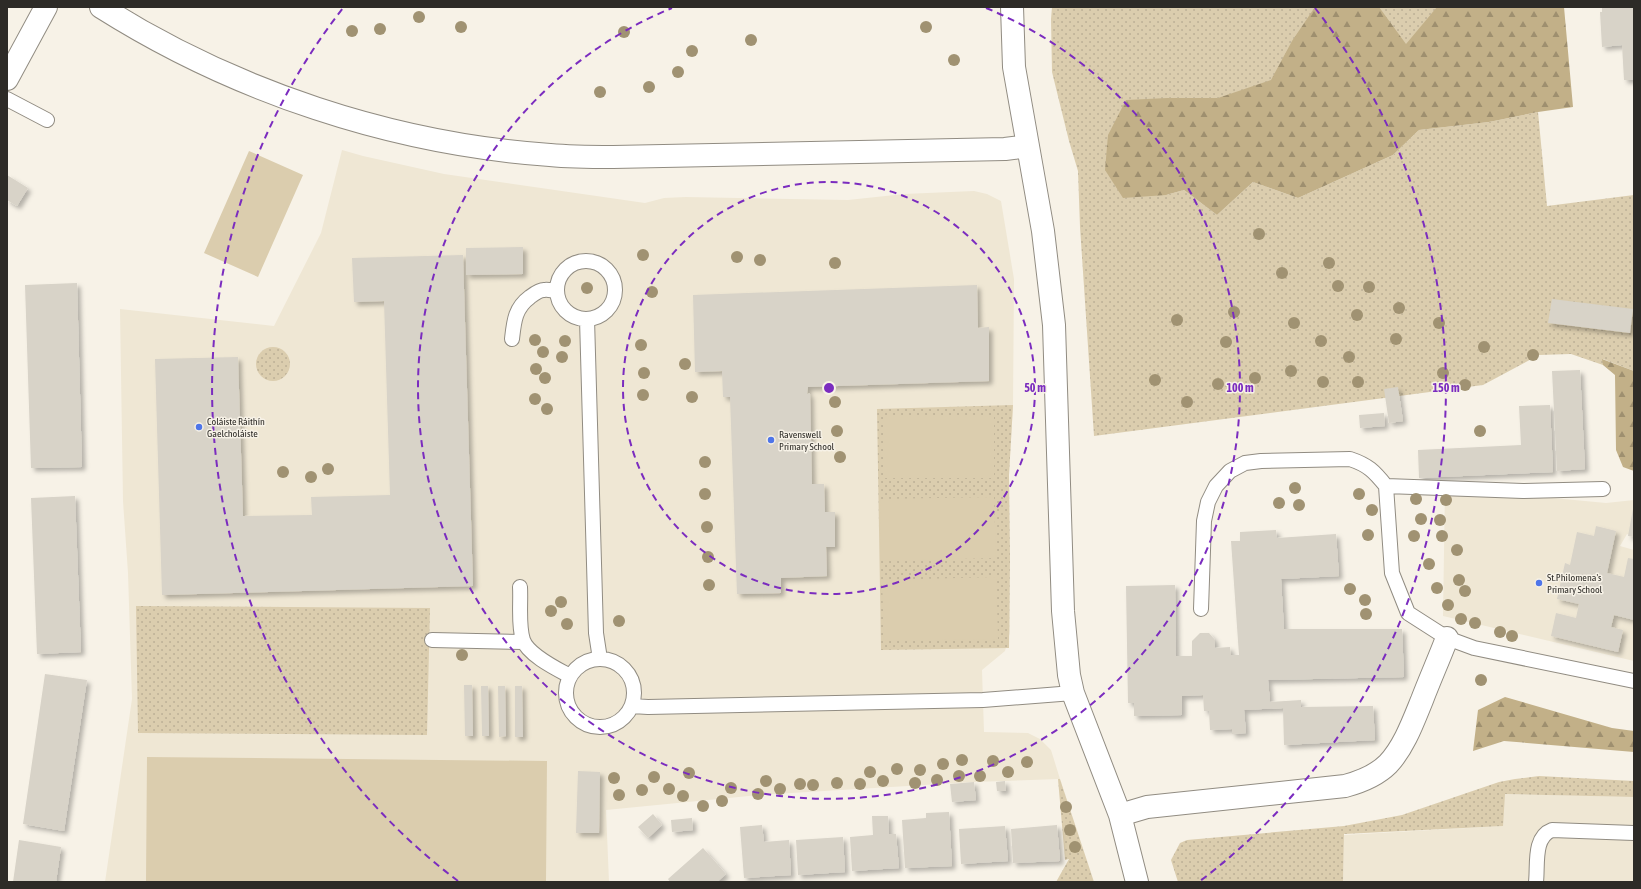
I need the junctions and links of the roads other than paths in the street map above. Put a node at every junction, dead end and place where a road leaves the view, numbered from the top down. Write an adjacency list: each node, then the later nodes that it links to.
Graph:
1 (46, 7): 4 (street)
2 (101, 7): 7 (street)
3 (1012, 7): 7 (street)
4 (7, 79)
5 (7, 100): 6 (lane)
6 (47, 120)
7 (1028, 146): 21 (street)
8 (556, 291): 9 (lane); 9 (lane); 10 (lane)
9 (587, 319): 18 (lane)
10 (512, 339)
11 (1386, 486): 12 (lane); 14 (lane); 15 (lane)
12 (1603, 489)
13 (520, 587): 17 (lane)
14 (1201, 610)
15 (1447, 638): 20 (lane); 23 (street)
16 (432, 640): 17 (lane)
17 (523, 642): 19 (lane)
18 (600, 659): 19 (lane); 22 (lane)
19 (570, 676): 22 (lane)
20 (1634, 681)
21 (1074, 693): 22 (lane); 23 (street)
22 (632, 706)
23 (1120, 815): 25 (street)
24 (1634, 833): 26 (lane)
25 (1137, 882)
26 (1536, 882)

